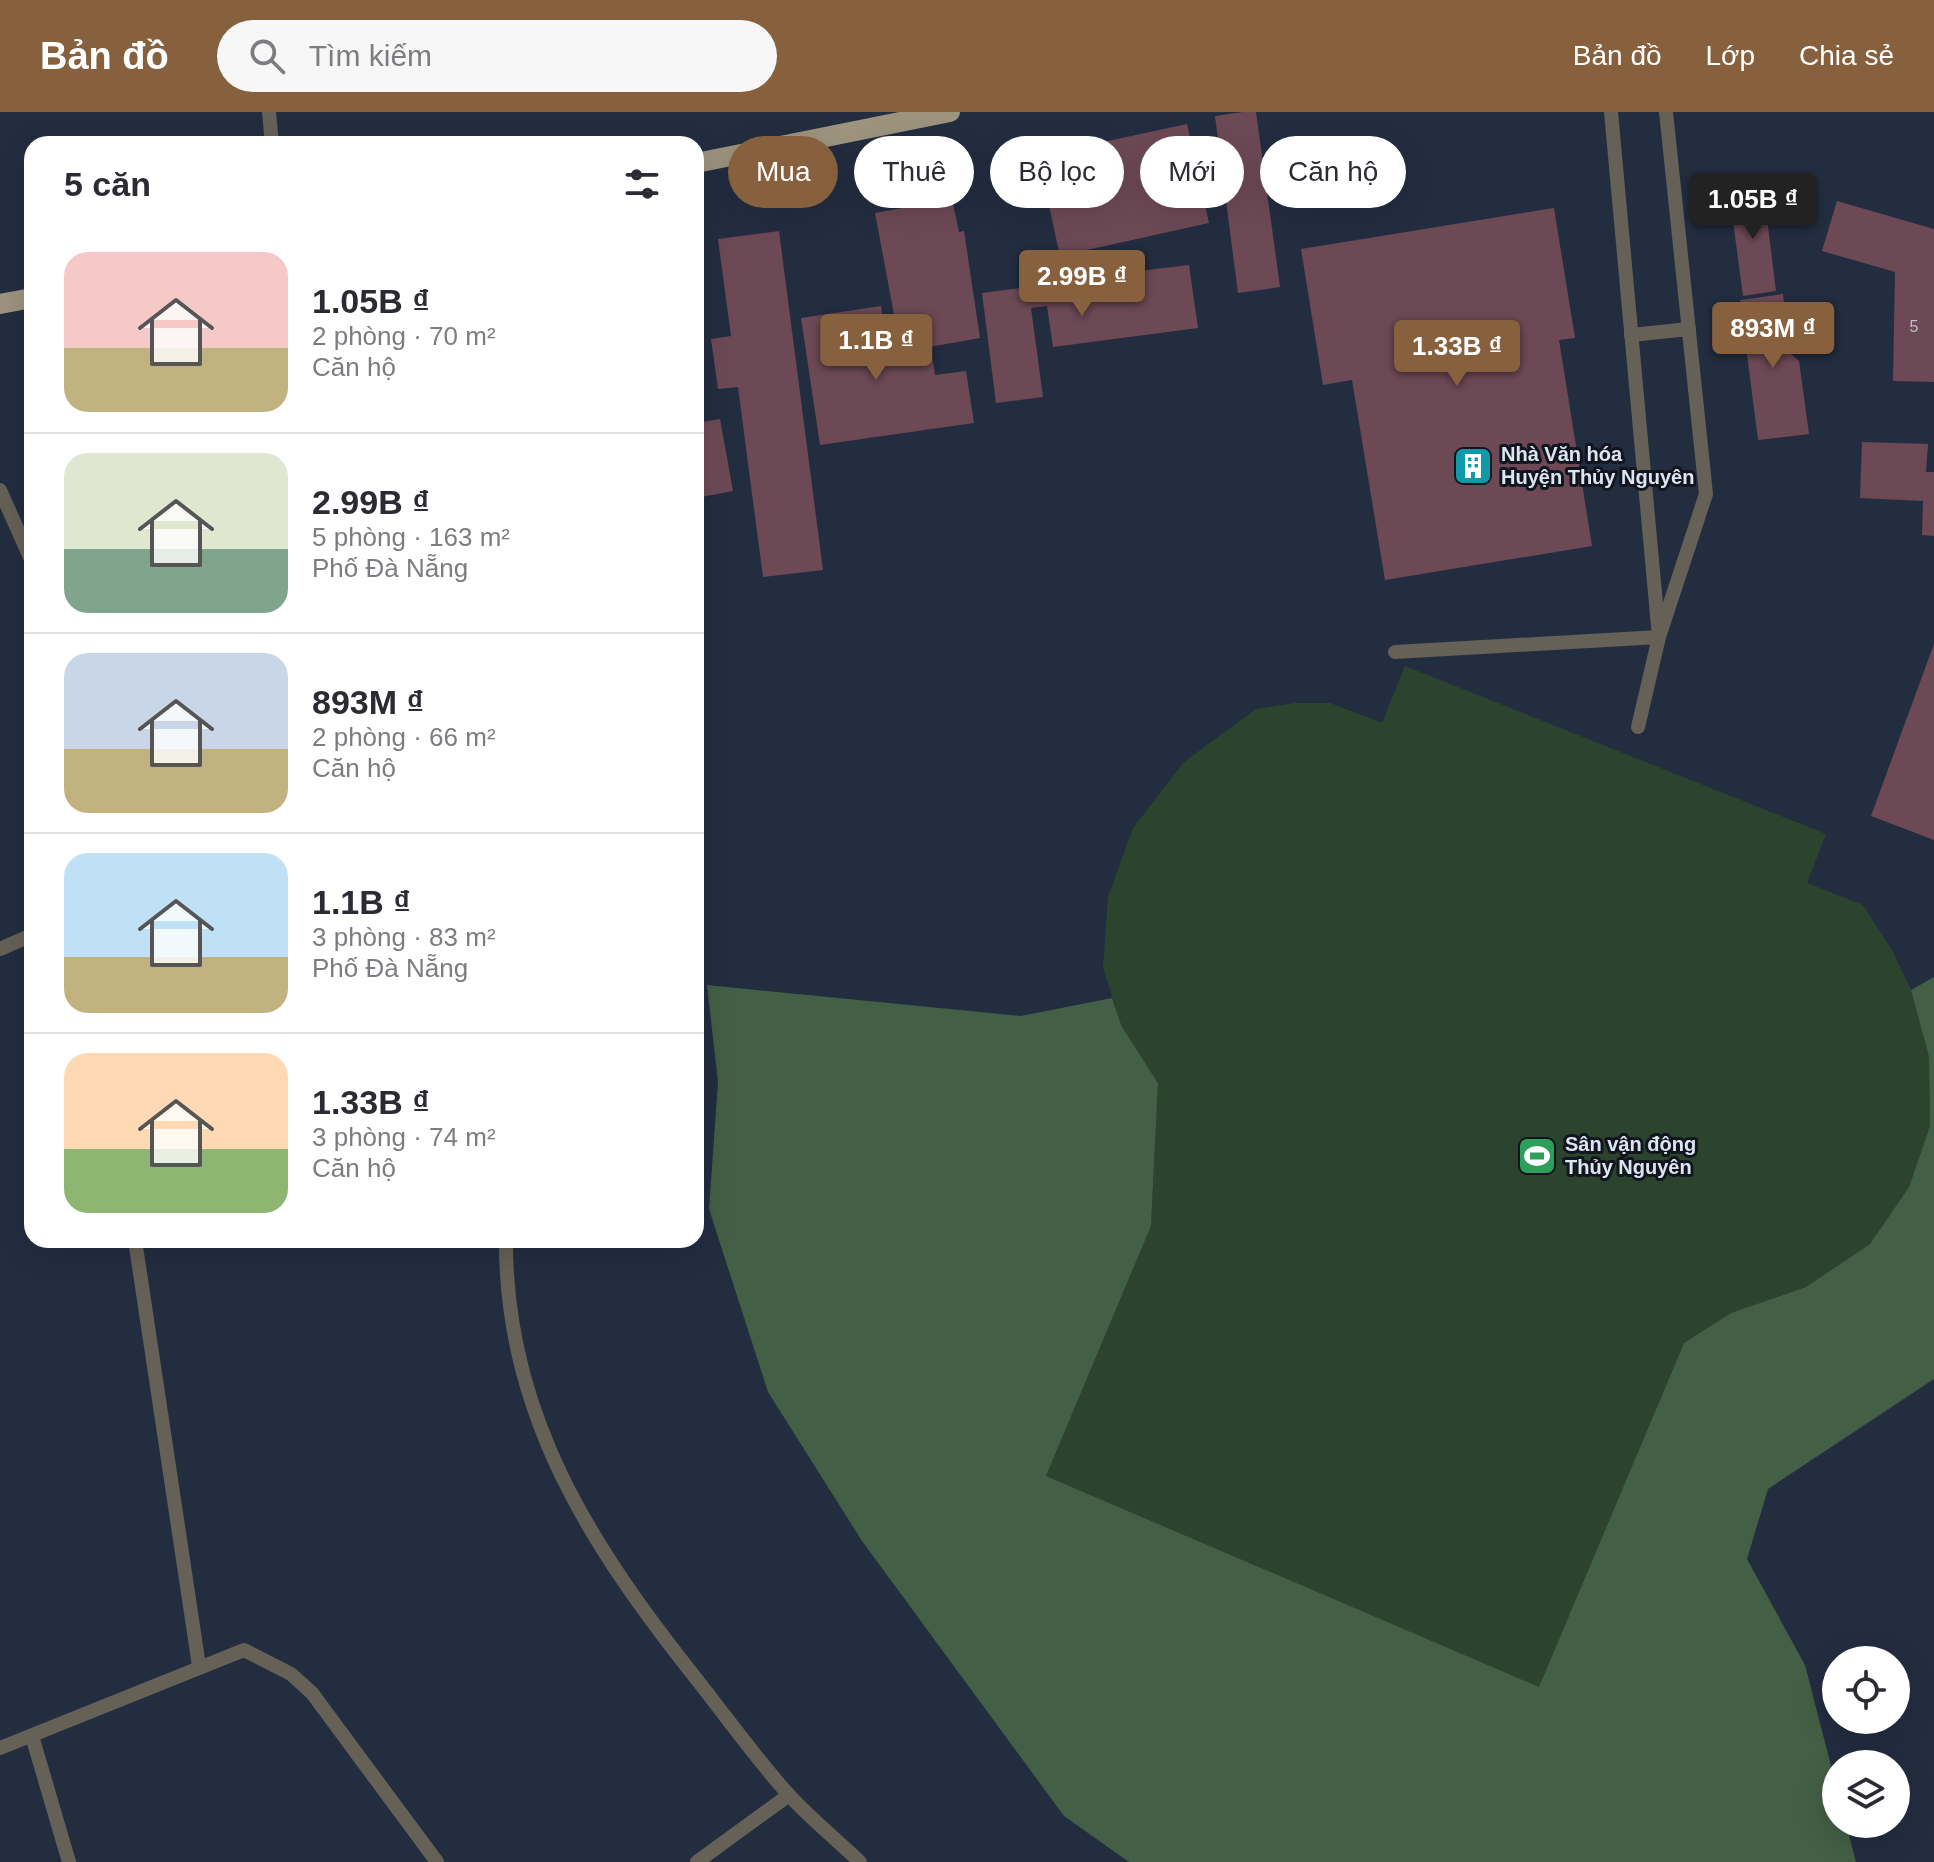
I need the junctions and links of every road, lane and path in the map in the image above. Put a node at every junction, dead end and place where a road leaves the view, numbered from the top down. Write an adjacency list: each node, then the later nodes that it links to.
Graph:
1 (269, 112): 5 (lane)
2 (950, 112): 6 (main road)
3 (1611, 112): 10 (lane)
4 (1666, 112): 9 (lane)
5 (271, 136)
6 (704, 161)
7 (24, 300): 8 (main road)
8 (0, 304)
9 (1689, 329): 10 (lane); 13 (lane)
10 (1631, 335): 13 (lane)
11 (0, 490): 12 (lane)
12 (24, 544)
13 (1659, 637): 14 (lane); 15 (lane)
14 (1395, 652)
15 (1638, 727)
16 (24, 938): 17 (lane)
17 (0, 949)
18 (136, 1248): 20 (lane)
19 (507, 1248): 23 (lane)
20 (199, 1666): 21 (lane); 25 (lane)
21 (32, 1736): 22 (lane); 24 (lane)
22 (0, 1748)
23 (789, 1795): 26 (lane); 27 (lane)
24 (69, 1862)
25 (437, 1862)
26 (697, 1862)
27 (860, 1862)

